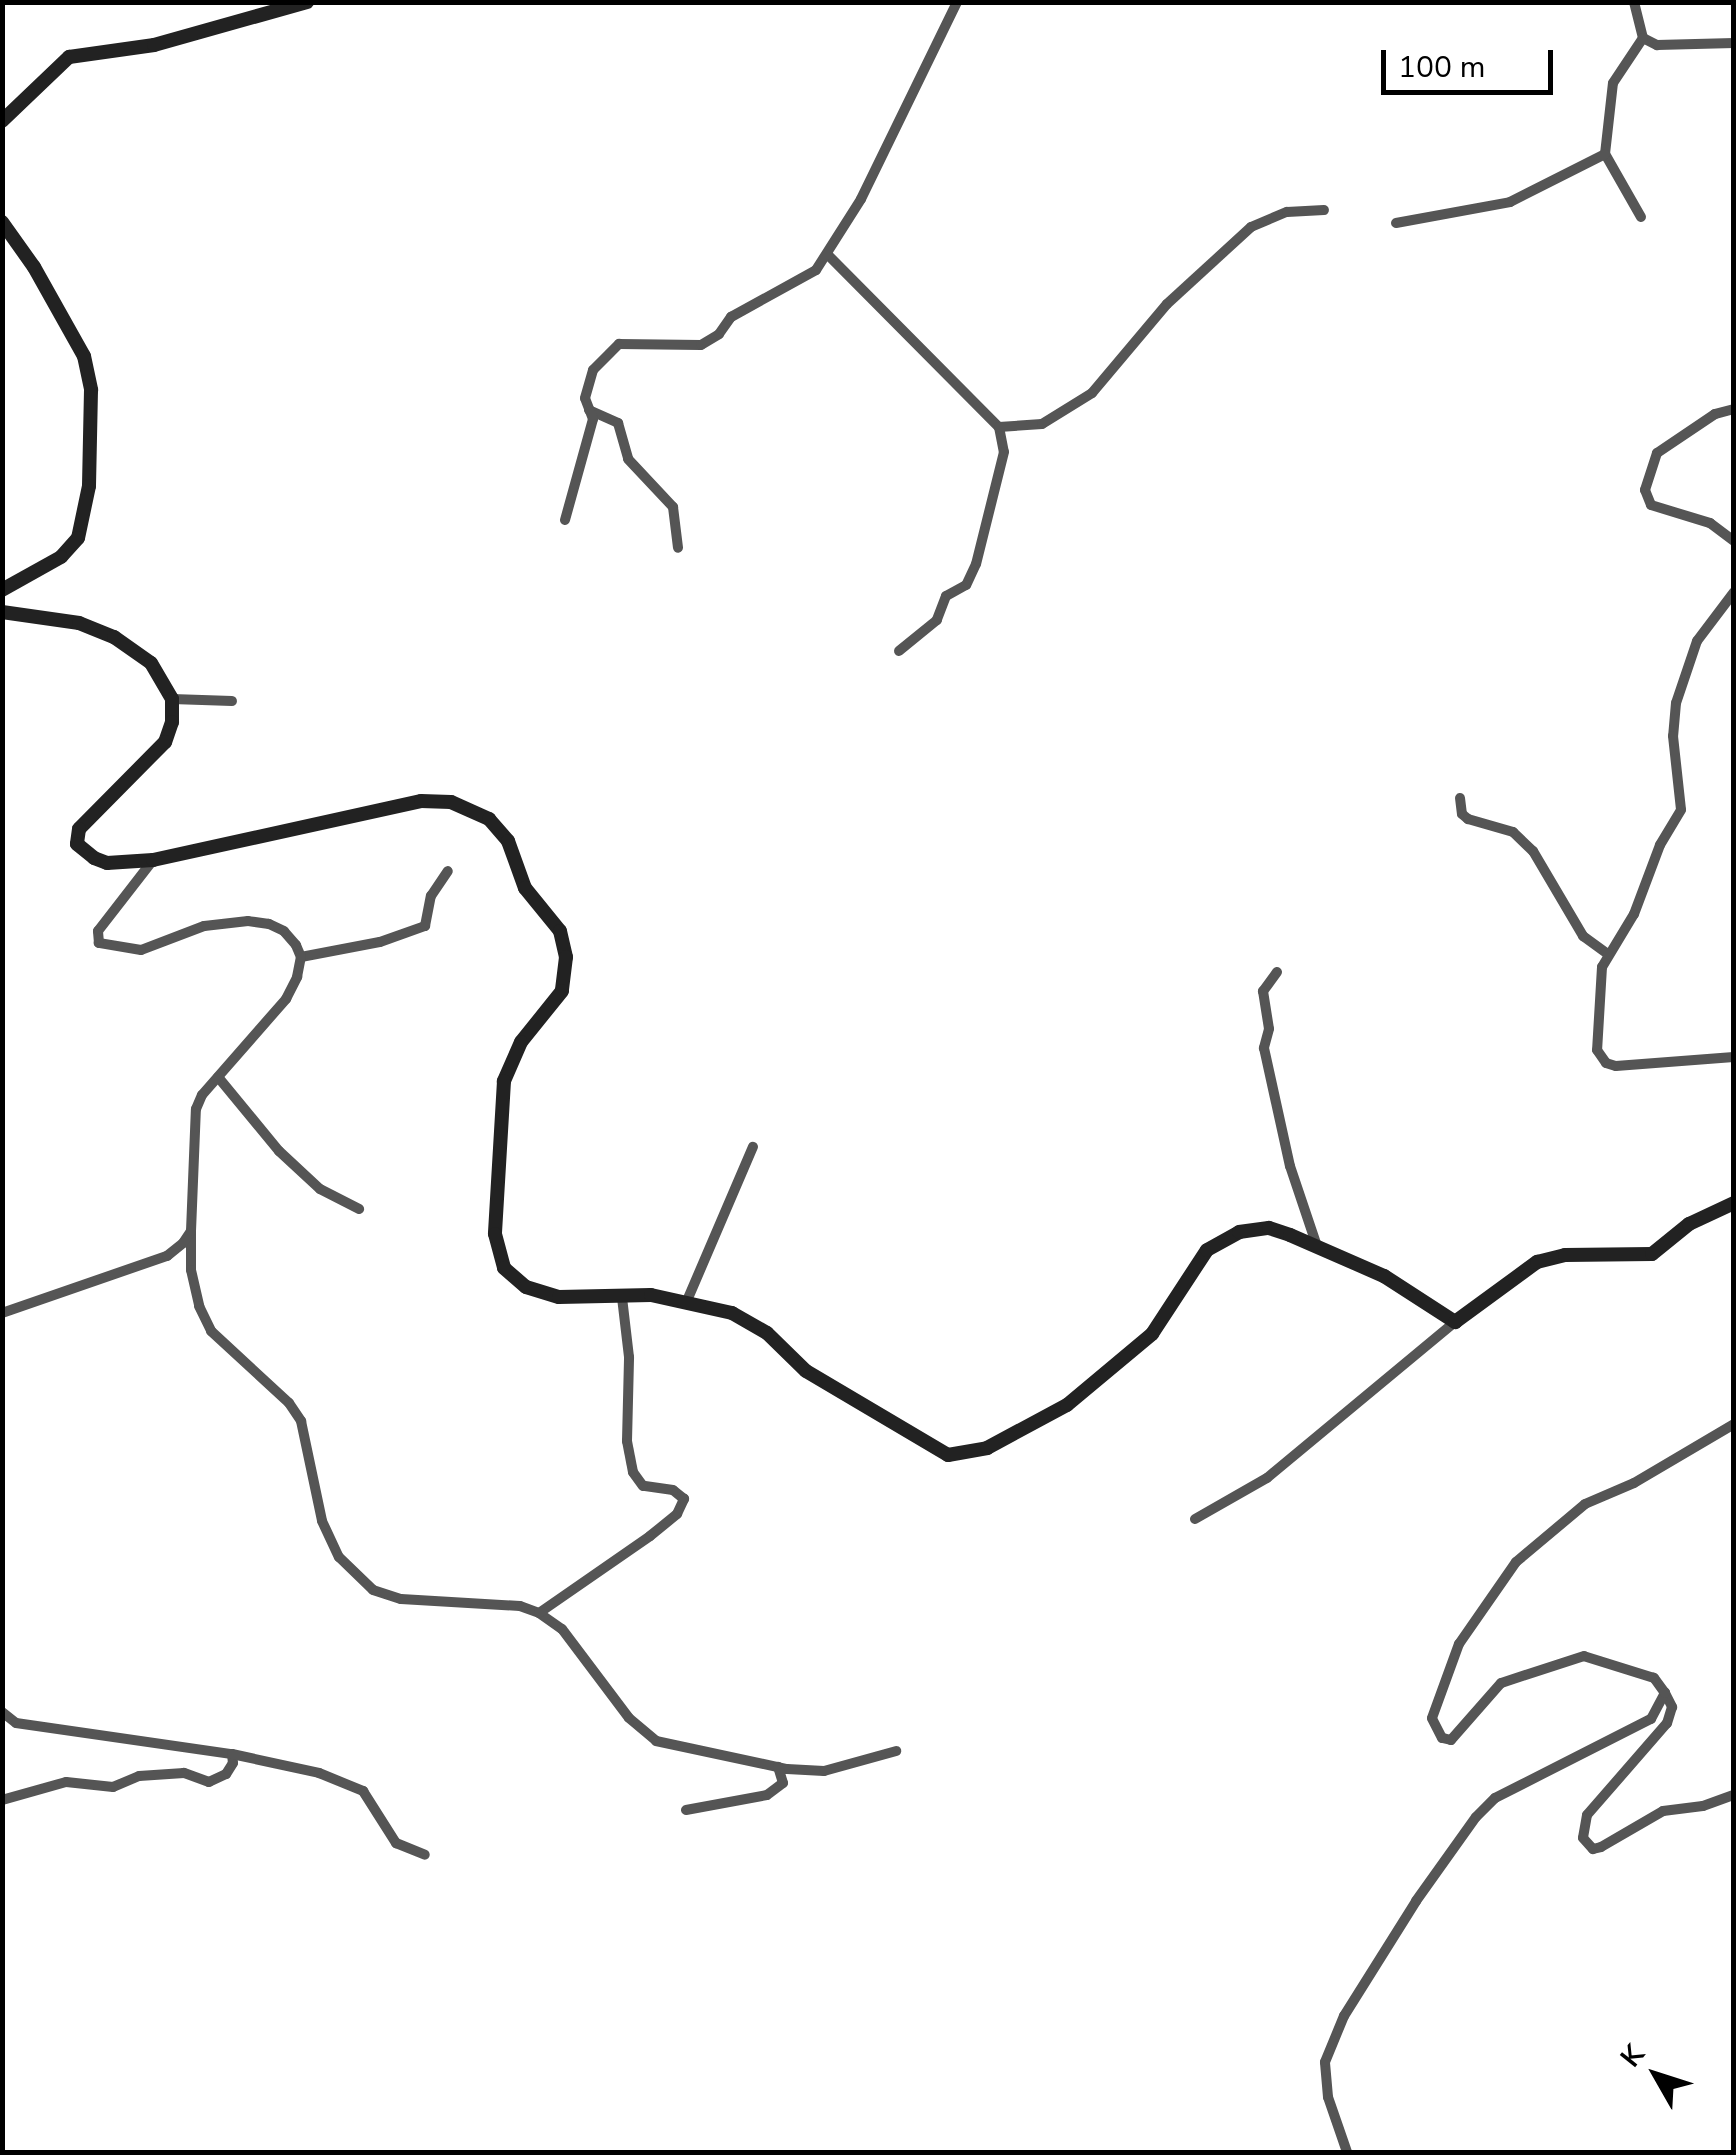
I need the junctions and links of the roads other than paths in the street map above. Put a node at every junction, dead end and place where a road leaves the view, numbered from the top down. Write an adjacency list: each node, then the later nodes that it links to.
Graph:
1 (307, 2): 6 (street)
2 (958, 2): 12 (street)
3 (1634, 2): 4 (street)
4 (1643, 38): 5 (street); 7 (street)
5 (1734, 43)
6 (2, 121)
7 (1605, 154): 9 (street); 11 (street)
8 (1324, 210): 15 (street)
9 (1642, 218)
10 (2, 222): 19 (street)
11 (1396, 224)
12 (828, 255): 13 (street); 15 (street)
13 (589, 410): 16 (street); 18 (street)
14 (1734, 410): 17 (street)
15 (999, 427): 22 (street)
16 (565, 520)
17 (1734, 541)
18 (678, 548)
19 (2, 590)
20 (1734, 592): 28 (street)
21 (2, 612): 23 (street)
22 (899, 651)
23 (172, 699): 24 (street); 26 (street)
24 (232, 702)
25 (1460, 798): 28 (street)
26 (153, 860): 29 (street); 38 (street)
27 (448, 871): 29 (street)
28 (1608, 954): 31 (street)
29 (301, 957): 32 (street)
30 (1277, 972): 37 (street)
31 (1734, 1056)
32 (218, 1077): 35 (street); 36 (street)
33 (752, 1147): 39 (street)
34 (1734, 1203): 41 (street)
35 (359, 1210)
36 (191, 1231): 40 (street); 44 (street)
37 (1317, 1248): 39 (street); 41 (street)
38 (622, 1297): 39 (street); 44 (street)
39 (686, 1302)
40 (2, 1313)
41 (1455, 1322): 43 (street)
42 (1734, 1424): 45 (street)
43 (1194, 1519)
44 (539, 1612): 49 (street)
45 (1665, 1694): 50 (street); 54 (street)
46 (2, 1712): 48 (street)
47 (896, 1752): 49 (street)
48 (232, 1754): 51 (street); 53 (street)
49 (778, 1767): 52 (street)
50 (1734, 1795)
51 (2, 1800)
52 (686, 1810)
53 (426, 1855)
54 (1347, 2152)

